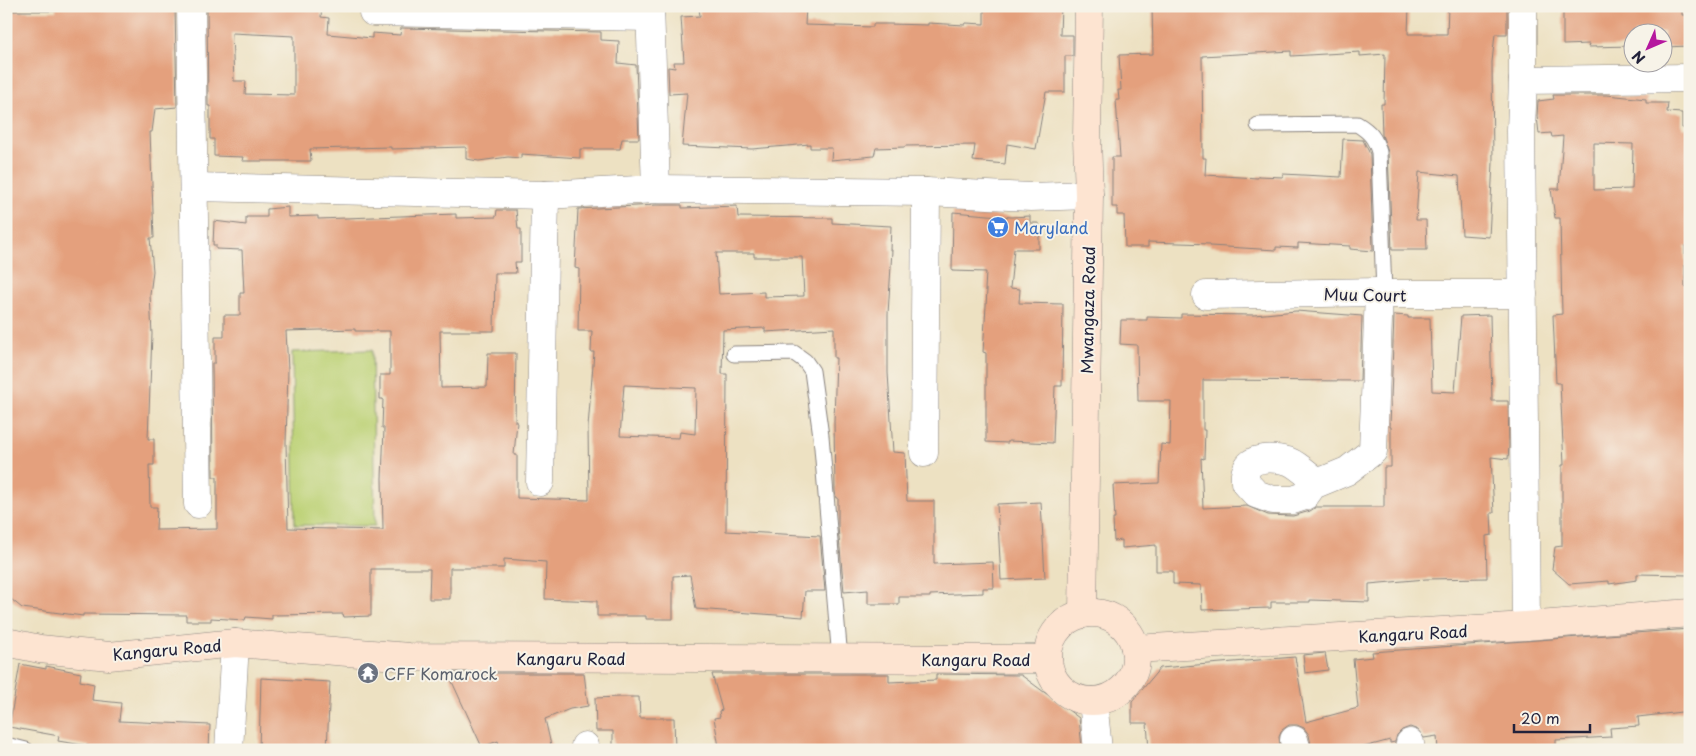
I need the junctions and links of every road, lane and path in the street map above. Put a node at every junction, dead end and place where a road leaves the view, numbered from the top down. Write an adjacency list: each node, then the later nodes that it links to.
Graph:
1 (191, 6): 9 (street)
2 (1089, 6): 13 (main road, Mwangaza Road)
3 (1523, 6): 7 (street)
4 (650, 11): 5 (street); 10 (street)
5 (373, 12)
6 (1690, 78): 7 (street)
7 (1523, 80): 16 (street)
8 (1258, 125): 14 (lane)
9 (194, 187): 12 (street); 21 (street)
10 (656, 189): 11 (street); 12 (street)
11 (926, 192): 13 (street); 18 (street)
12 (545, 195): 19 (street)
13 (1089, 195): 23 (main road, Mwangaza Road)
14 (1381, 293): 15 (street, Muu Court); 16 (street, Muu Court); 20 (street)
15 (1206, 294)
16 (1524, 294): 24 (street)
17 (734, 354): 28 (lane)
18 (924, 453)
19 (540, 482)
20 (1313, 485)
21 (198, 504)
22 (1690, 613): 24 (main road, Kangaru Road)
23 (1082, 614): 27 (main road); 29 (main road)
24 (1526, 626): 27 (main road, Kangaru Road)
25 (6, 642): 26 (main road, Kangaru Road)
26 (235, 643): 28 (main road, Kangaru Road); 33 (street)
27 (1135, 649): 30 (main road)
28 (840, 659): 29 (main road, Kangaru Road)
29 (1048, 659): 30 (main road)
30 (1093, 701): 34 (street)
31 (6, 746): 32 (lane)
32 (26, 750)
33 (229, 750)
34 (1098, 750)

